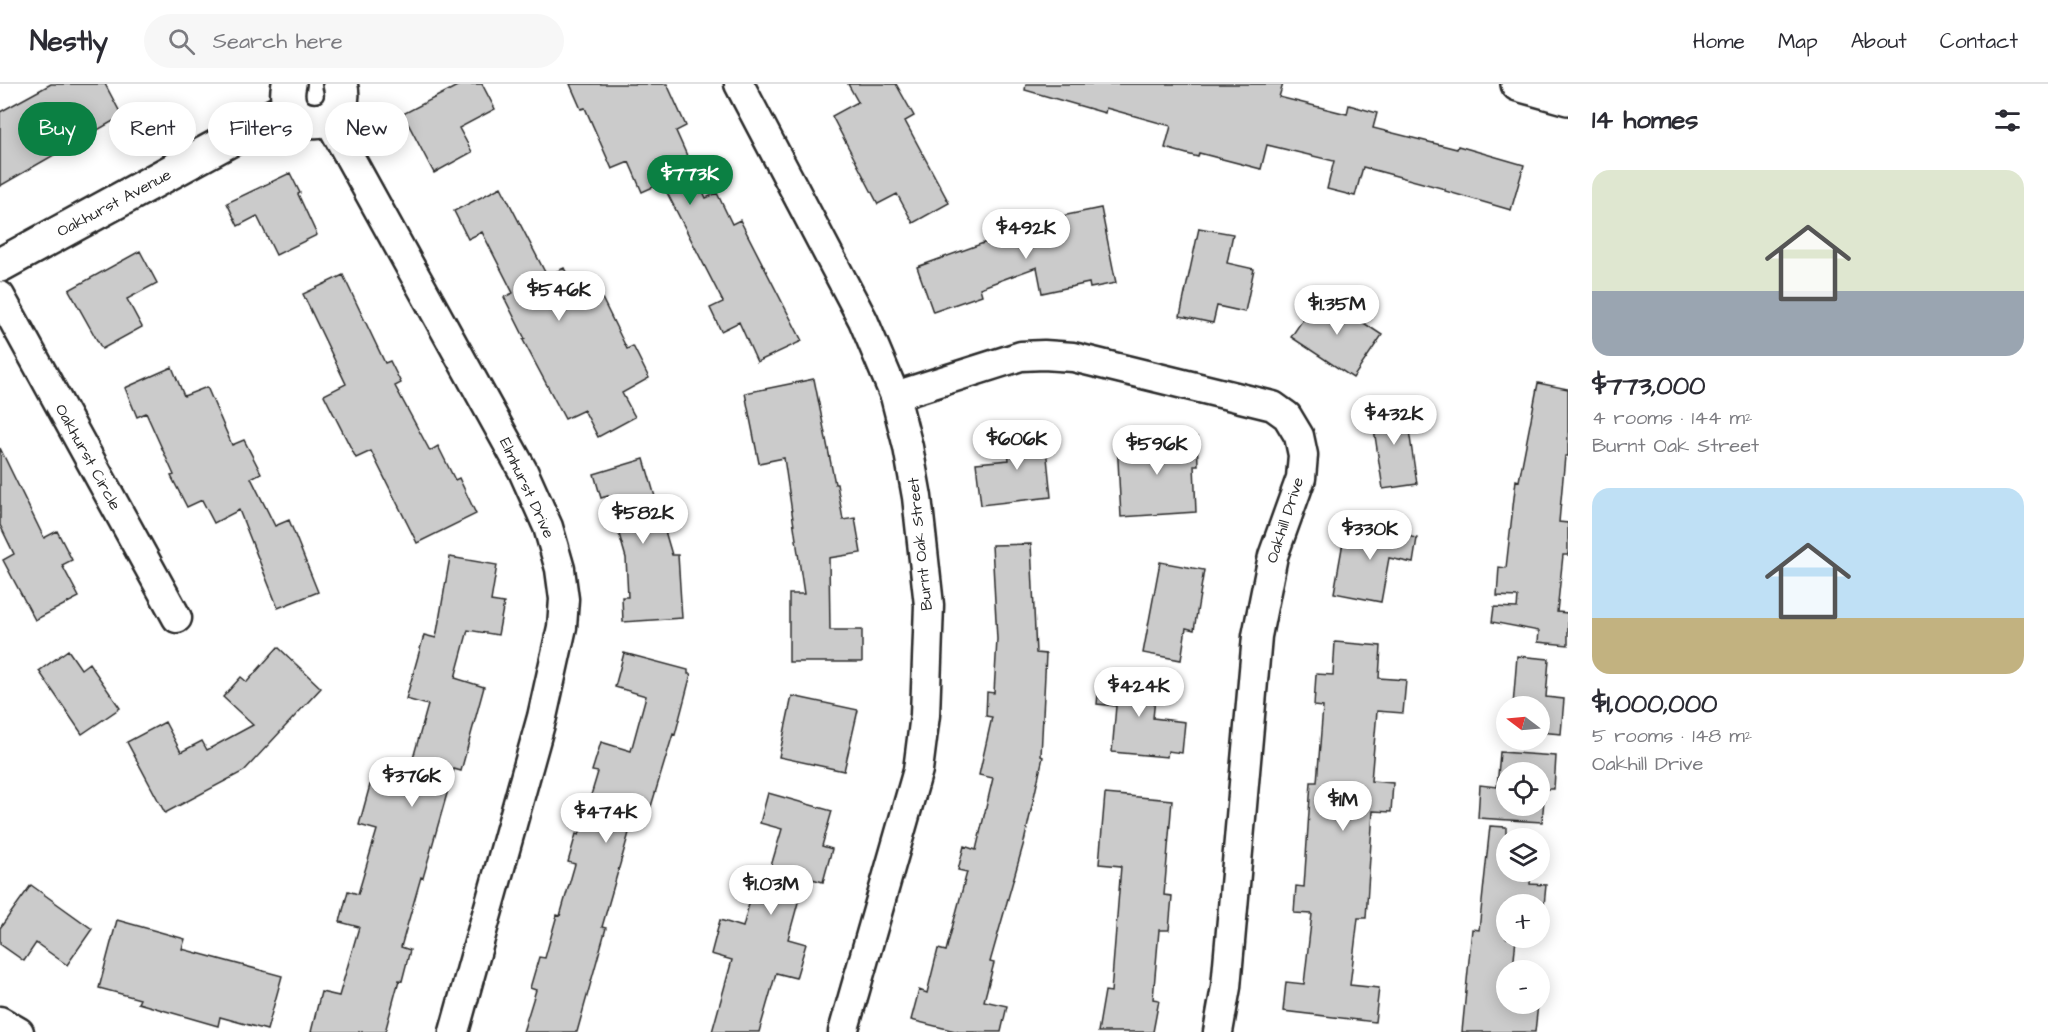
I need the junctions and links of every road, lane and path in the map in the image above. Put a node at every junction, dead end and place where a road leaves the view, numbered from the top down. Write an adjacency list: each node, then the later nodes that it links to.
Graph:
1 (340, 84): 6 (street)
2 (739, 84): 11 (street, Burnt Oak Street)
3 (1518, 84): 5 (street)
4 (290, 96): 7 (street); 9 (street, Oakhurst Avenue)
5 (1568, 98)
6 (342, 102)
7 (325, 119)
8 (349, 156): 15 (street, Elmhurst Drive)
9 (0, 265)
10 (0, 296): 12 (street, Oakhurst Circle)
11 (895, 396): 16 (street, Burnt Oak Street); 17 (street, Oakhill Drive)
12 (177, 618)
13 (0, 1021): 14 (street)
14 (19, 1032)
15 (454, 1032)
16 (843, 1032)
17 (1218, 1032)

